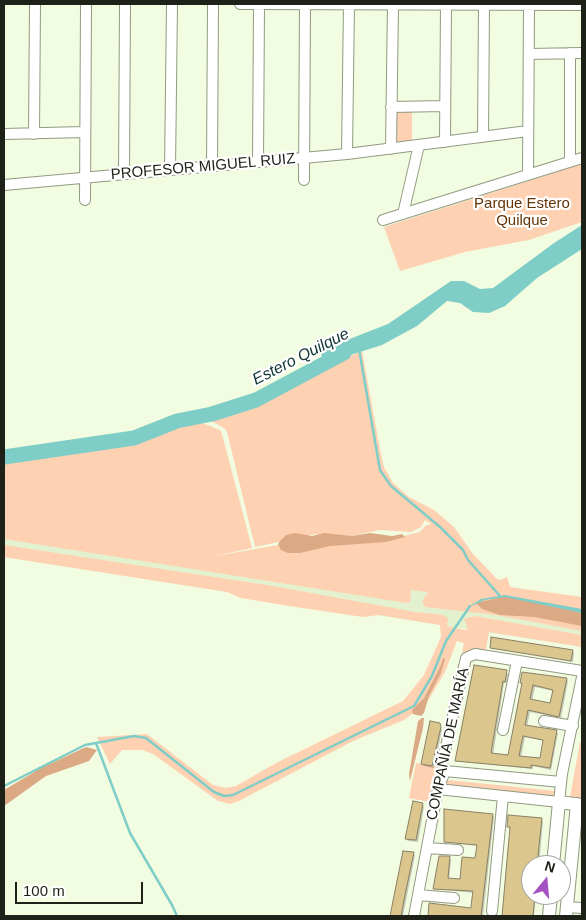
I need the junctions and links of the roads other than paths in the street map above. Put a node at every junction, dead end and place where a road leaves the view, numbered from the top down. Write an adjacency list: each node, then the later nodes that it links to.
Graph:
1 (35, 4): 24 (street)
2 (86, 4): 22 (street)
3 (125, 4): 36 (street)
4 (172, 4): 35 (street)
5 (213, 4): 34 (street)
6 (240, 4): 7 (street)
7 (259, 4): 8 (street); 32 (street)
8 (304, 4): 9 (street); 30 (street)
9 (349, 4): 10 (street); 29 (street)
10 (393, 4): 11 (street); 20 (street)
11 (446, 4): 12 (street); 19 (street)
12 (484, 4): 13 (street); 25 (street)
13 (529, 4): 14 (street); 18 (street)
14 (570, 4): 15 (street)
15 (582, 5)
16 (570, 53): 17 (street); 18 (street); 33 (street)
17 (582, 53)
18 (528, 54): 21 (street)
19 (445, 106): 20 (street); 26 (street)
20 (391, 107): 28 (street)
21 (528, 131): 25 (street, PROFESOR MIGUEL RUIZ); 37 (street)
22 (84, 132): 24 (street); 38 (street)
23 (4, 134): 24 (street)
24 (34, 134)
25 (483, 137): 26 (street, PROFESOR MIGUEL RUIZ)
26 (445, 142): 27 (street, PROFESOR MIGUEL RUIZ)
27 (419, 145): 28 (street, PROFESOR MIGUEL RUIZ); 42 (street)
28 (391, 149): 29 (street, PROFESOR MIGUEL RUIZ)
29 (347, 154): 30 (street, PROFESOR MIGUEL RUIZ)
30 (303, 158): 32 (street, PROFESOR MIGUEL RUIZ); 39 (street)
31 (582, 158): 33 (street)
32 (258, 162): 34 (street, PROFESOR MIGUEL RUIZ)
33 (570, 162): 37 (street)
34 (212, 166): 35 (street, PROFESOR MIGUEL RUIZ)
35 (170, 170): 36 (street, PROFESOR MIGUEL RUIZ)
36 (124, 174): 38 (street, PROFESOR MIGUEL RUIZ)
37 (528, 174): 42 (street)
38 (84, 178): 40 (street, PROFESOR MIGUEL RUIZ); 41 (street)
39 (304, 180)
40 (4, 185)
41 (84, 200)
42 (403, 214): 43 (street)
43 (382, 220)
44 (517, 661): 45 (street, COMPAÑÍA DE MARÍA); 49 (street); 50 (street, COMPAÑÍA DE MARÍA)
45 (582, 671)
46 (582, 677): 48 (street)
47 (544, 721): 48 (street)
48 (572, 726): 51 (street)
49 (504, 730)
50 (444, 770): 51 (street); 52 (street, COMPAÑÍA DE MARÍA)
51 (561, 782): 54 (street)
52 (438, 789): 53 (street); 56 (street, COMPAÑÍA DE MARÍA)
53 (503, 796): 54 (street); 62 (street)
54 (558, 802): 55 (street); 58 (street)
55 (579, 804): 63 (street)
56 (428, 848): 57 (street); 59 (street, COMPAÑÍA DE MARÍA)
57 (458, 850)
58 (554, 855)
59 (418, 895): 60 (street); 64 (street, COMPAÑÍA DE MARÍA)
60 (454, 898)
61 (582, 908): 63 (street)
62 (492, 911)
63 (566, 912)
64 (414, 916)

